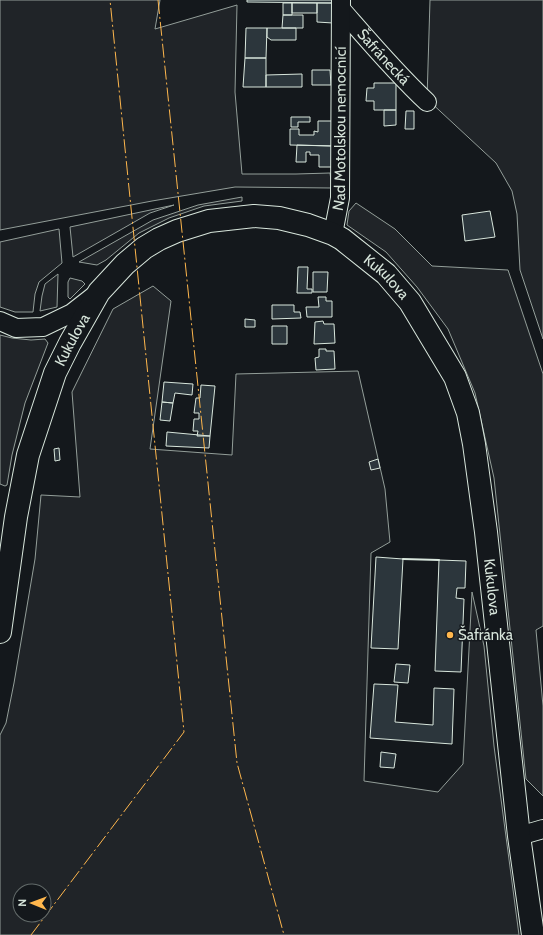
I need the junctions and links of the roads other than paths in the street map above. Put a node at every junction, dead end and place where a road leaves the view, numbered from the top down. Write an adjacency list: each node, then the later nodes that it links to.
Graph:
1 (342, 4): 2 (street, Šafránecká); 3 (street, Nad Motolskou nemocnicí)
2 (427, 102)
3 (333, 234): 4 (main road, Kukulova); 10 (main road, Kukulova)
4 (99, 292): 5 (street); 7 (main road, Kukulova)
5 (0, 321)
6 (0, 572): 7 (street)
7 (4, 601): 8 (main road, Kukulova)
8 (0, 632)
9 (543, 829): 10 (street)
10 (519, 836): 11 (main road, Kukulova)
11 (533, 935)

